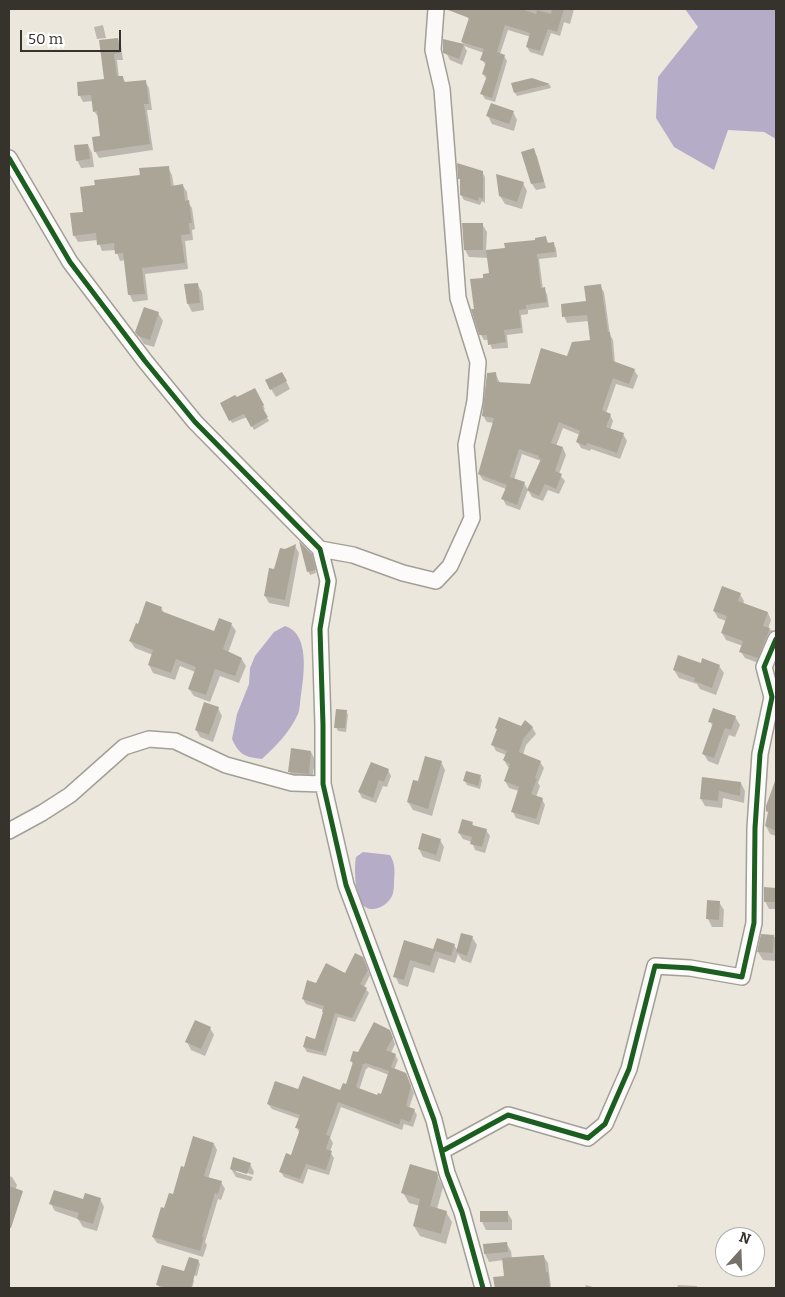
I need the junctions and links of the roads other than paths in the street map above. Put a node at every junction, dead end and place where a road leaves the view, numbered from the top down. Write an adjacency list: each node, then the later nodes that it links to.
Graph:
1 (436, 9): 3 (street)
2 (9, 158): 3 (street)
3 (320, 549): 5 (street)
4 (776, 639): 7 (street)
5 (323, 784): 6 (street); 7 (street)
6 (9, 831)
7 (442, 1151): 8 (street)
8 (483, 1288)

